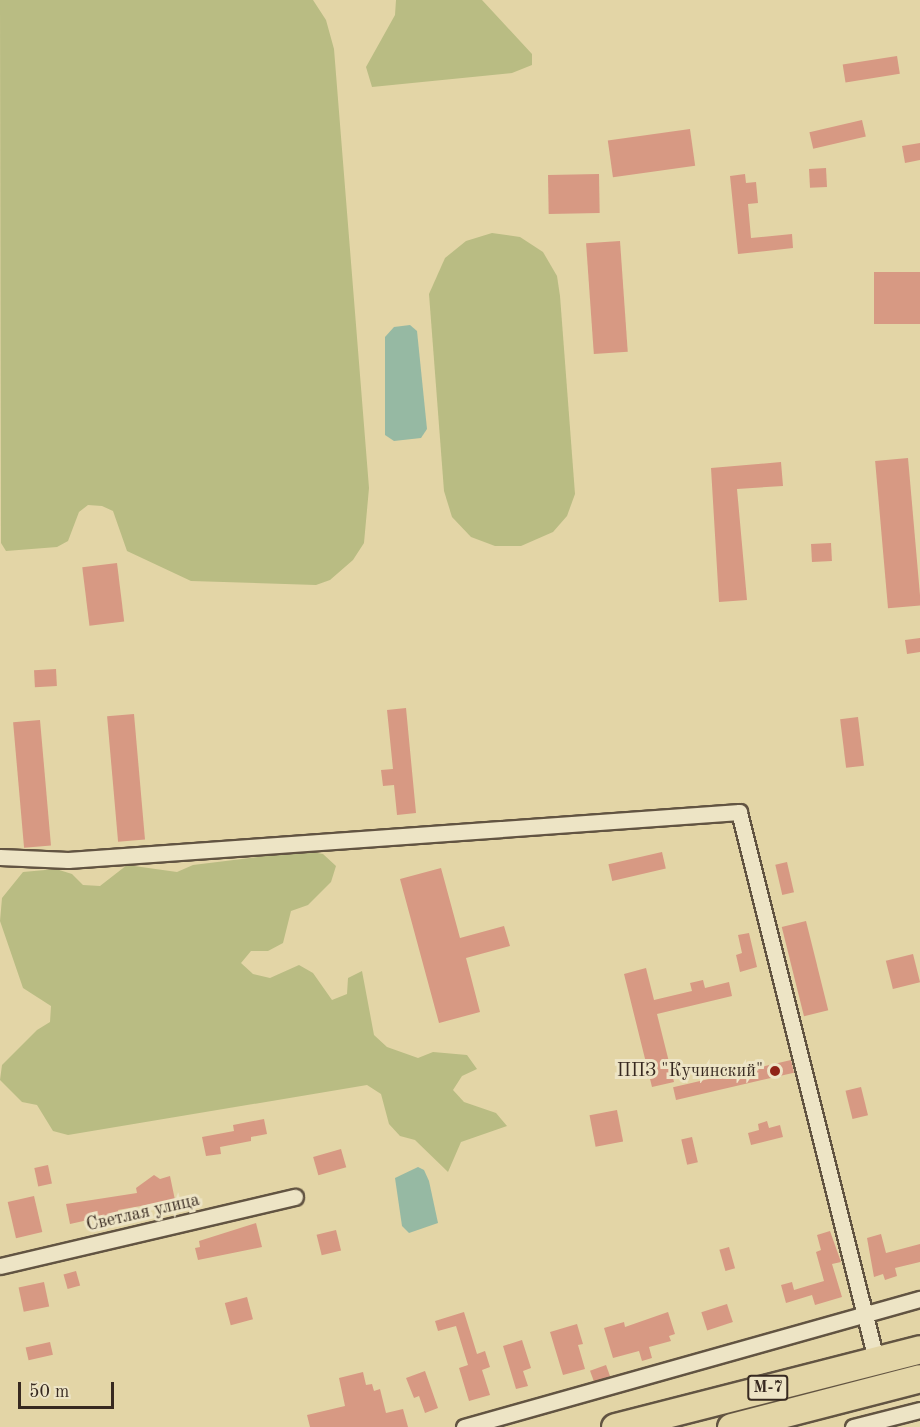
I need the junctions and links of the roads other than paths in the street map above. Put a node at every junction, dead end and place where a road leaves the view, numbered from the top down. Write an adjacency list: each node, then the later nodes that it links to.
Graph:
1 (0, 857): 5 (street)
2 (295, 1197): 3 (street, Светлая улица)
3 (0, 1266)
4 (920, 1299): 5 (street)
5 (863, 1314): 7 (street); 10 (street)
6 (920, 1349): 7 (highway, М-7)
7 (876, 1360): 11 (highway, М-7)
8 (920, 1378): 12 (highway, М-7)
9 (920, 1410): 13 (street)
10 (464, 1427)
11 (615, 1427)
12 (731, 1427)
13 (853, 1427)

